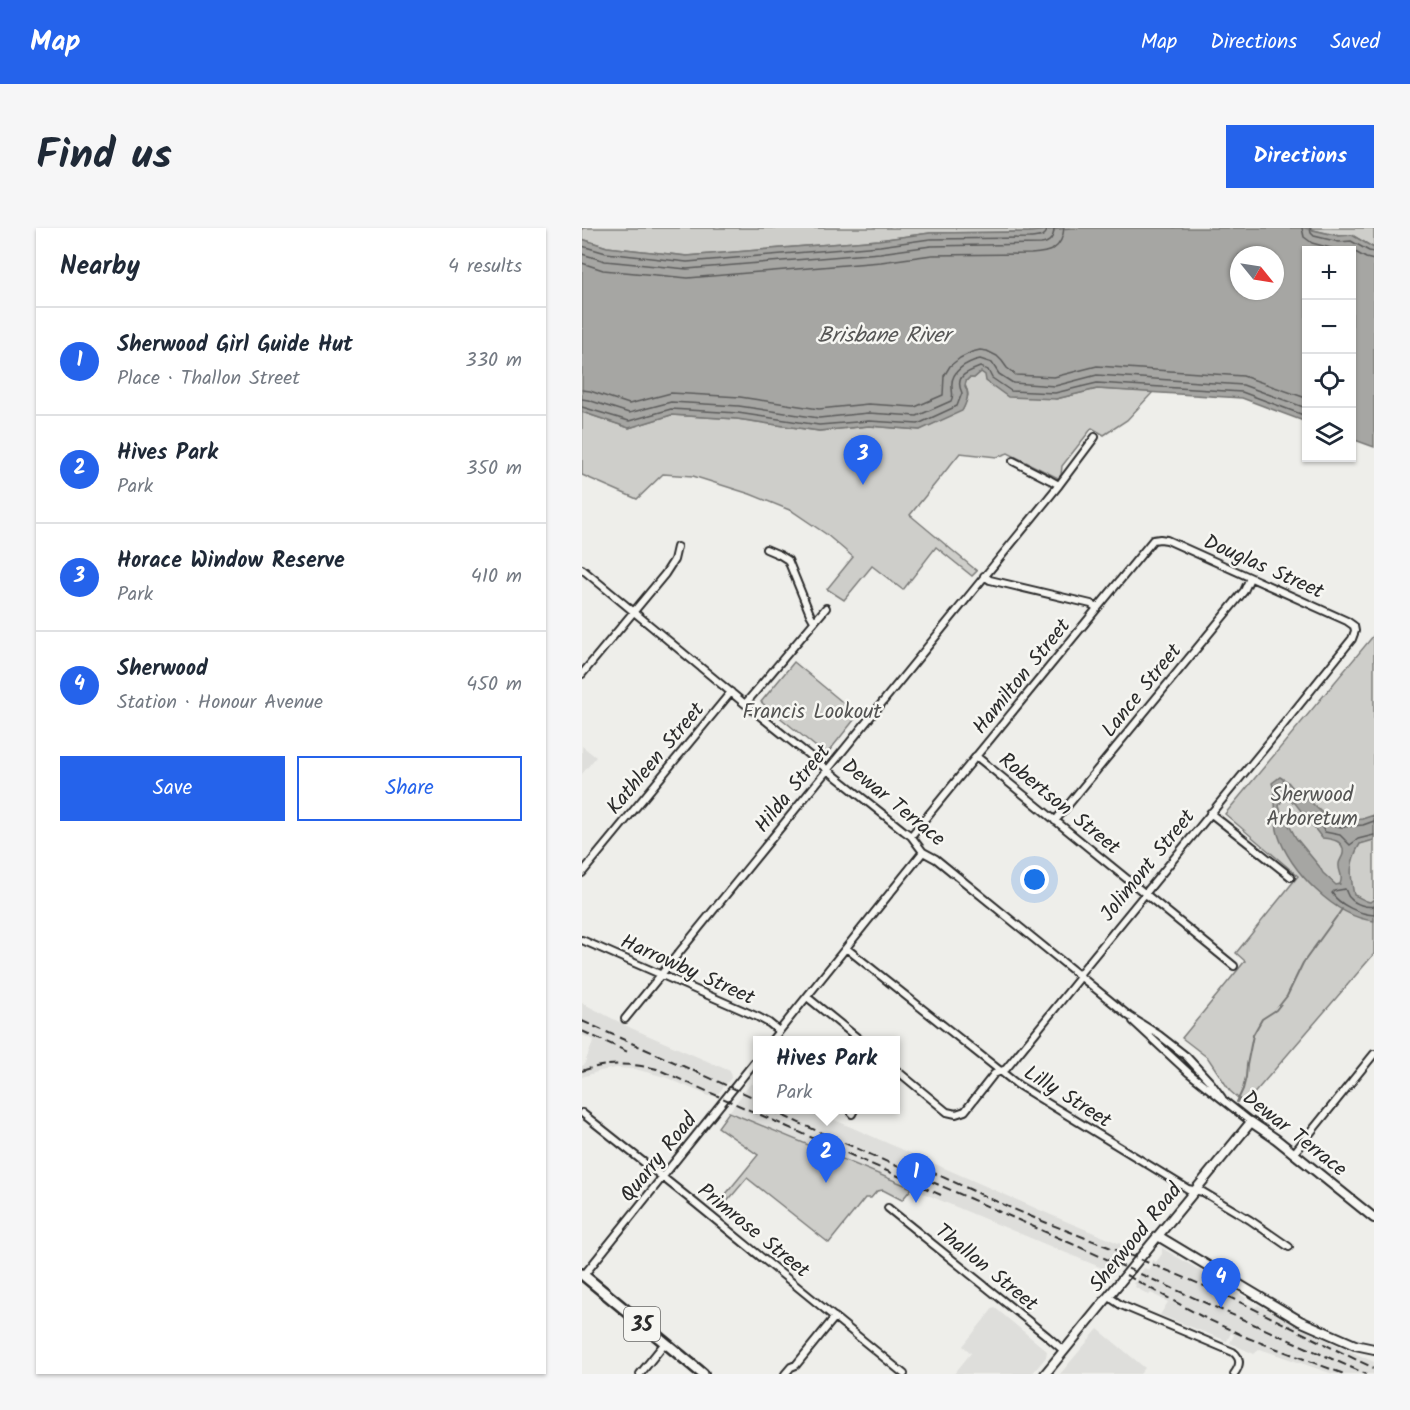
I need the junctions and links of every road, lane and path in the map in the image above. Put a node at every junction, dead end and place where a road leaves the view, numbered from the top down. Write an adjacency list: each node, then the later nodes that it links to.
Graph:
1 (1095, 437): 3 (street, Hilda Street)
2 (1013, 461): 3 (street)
3 (1059, 485): 8 (street, Hilda Street)
4 (1158, 539): 9 (street, Douglas Street); 11 (street, Hamilton Street)
5 (677, 546): 12 (street)
6 (765, 549): 13 (street)
7 (582, 569): 12 (street, Dewar Terrace)
8 (984, 576): 11 (street); 19 (street, Hilda Street)
9 (1250, 578): 14 (street, Douglas Street); 21 (street, Lance Street)
10 (825, 608): 13 (street)
11 (1097, 608): 18 (street, Hamilton Street)
12 (633, 612): 15 (street); 16 (street, Dewar Terrace)
13 (814, 621): 17 (street)
14 (1355, 628): 20 (street, Jolimont Street)
15 (582, 674)
16 (731, 692): 17 (street, Dewar Terrace); 24 (street, Kathleen Street)
17 (746, 704): 19 (street, Dewar Terrace)
18 (976, 756): 21 (street, Robertson Street); 22 (street, Hamilton Street)
19 (827, 770): 22 (street, Dewar Terrace); 30 (street, Hilda Street)
20 (1210, 813): 25 (street); 26 (street, Jolimont Street)
21 (1055, 821): 26 (street, Robertson Street)
22 (911, 836): 23 (street, Dewar Terrace)
23 (923, 852): 28 (street); 31 (street, Dewar Terrace)
24 (582, 873)
25 (1291, 877)
26 (1144, 894): 29 (street, Robertson Street); 31 (street, Jolimont Street)
27 (582, 940): 30 (street, Harrowby Street)
28 (846, 948): 32 (street); 39 (street, Lilly Street)
29 (1234, 966)
30 (662, 975): 33 (street, Hilda Street); 34 (street, Harrowby Street)
31 (1080, 976): 39 (street, Jolimont Street); 42 (street, Dewar Terrace)
32 (807, 997): 34 (street); 36 (street)
33 (626, 1019)
34 (779, 1031): 35 (street)
35 (776, 1036)
36 (854, 1036)
37 (1374, 1054): 43 (street)
38 (753, 1064): 44 (street, Quarry Road)
39 (1000, 1071): 40 (street, Jolimont Street); 45 (street, Lilly Street)
40 (900, 1073)
41 (582, 1113): 44 (street, Primrose Street)
42 (1251, 1122): 43 (street, Dewar Terrace); 45 (street, Sherwood Road)
43 (1294, 1153): 47 (street, Dewar Terrace)
44 (663, 1177): 50 (street, Quarry Road); 52 (street, Primrose Street)
45 (1196, 1190): 48 (street, Sherwood Road); 49 (street, Lilly Street)
46 (888, 1208): 56 (street, Thallon Street)
47 (1374, 1218)
48 (1158, 1236): 51 (street, Sherwood Road); 55 (street)
49 (1289, 1247)
50 (583, 1275): 54 (main road, 35)
51 (1108, 1297): 56 (street, Sherwood Road); 62 (street)
52 (835, 1317): 59 (street); 60 (street, Primrose Street)
53 (1374, 1340): 55 (street)
54 (665, 1343): 57 (street); 58 (main road, 35)
55 (1374, 1347)
56 (1064, 1352): 61 (street, Sherwood Road)
57 (640, 1374)
58 (703, 1374)
59 (785, 1374)
60 (904, 1374)
61 (1045, 1374)
62 (1234, 1374)

